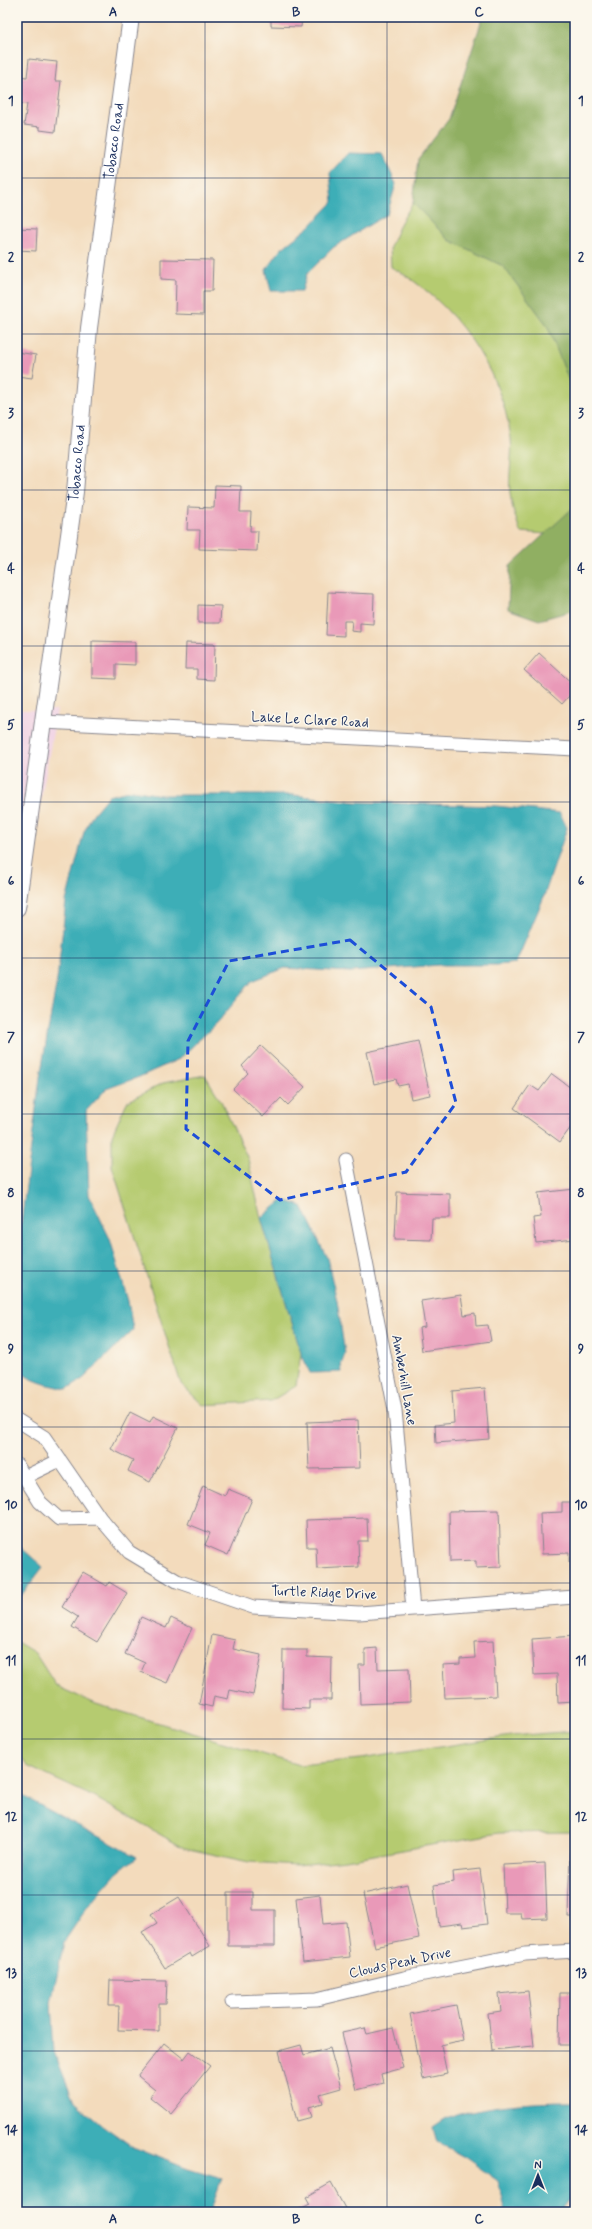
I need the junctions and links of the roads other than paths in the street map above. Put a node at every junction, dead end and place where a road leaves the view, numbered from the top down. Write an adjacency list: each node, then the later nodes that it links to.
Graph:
1 (131, 17): 2 (street, Tobacco Road)
2 (44, 722): 3 (street, Lake Le Clare Road); 4 (street, Tobacco Road)
3 (575, 749)
4 (17, 908)
5 (346, 1160): 12 (street, Amberhill Lane)
6 (17, 1420): 7 (street, Turtle Ridge Drive)
7 (60, 1460): 9 (street); 10 (street, Turtle Ridge Drive)
8 (17, 1465): 9 (street)
9 (25, 1477): 10 (street)
10 (100, 1518): 12 (street, Turtle Ridge Drive)
11 (575, 1597): 12 (street, Turtle Ridge Drive)
12 (413, 1609)
13 (575, 1951): 14 (street, Clouds Peak Drive)
14 (232, 2002)

